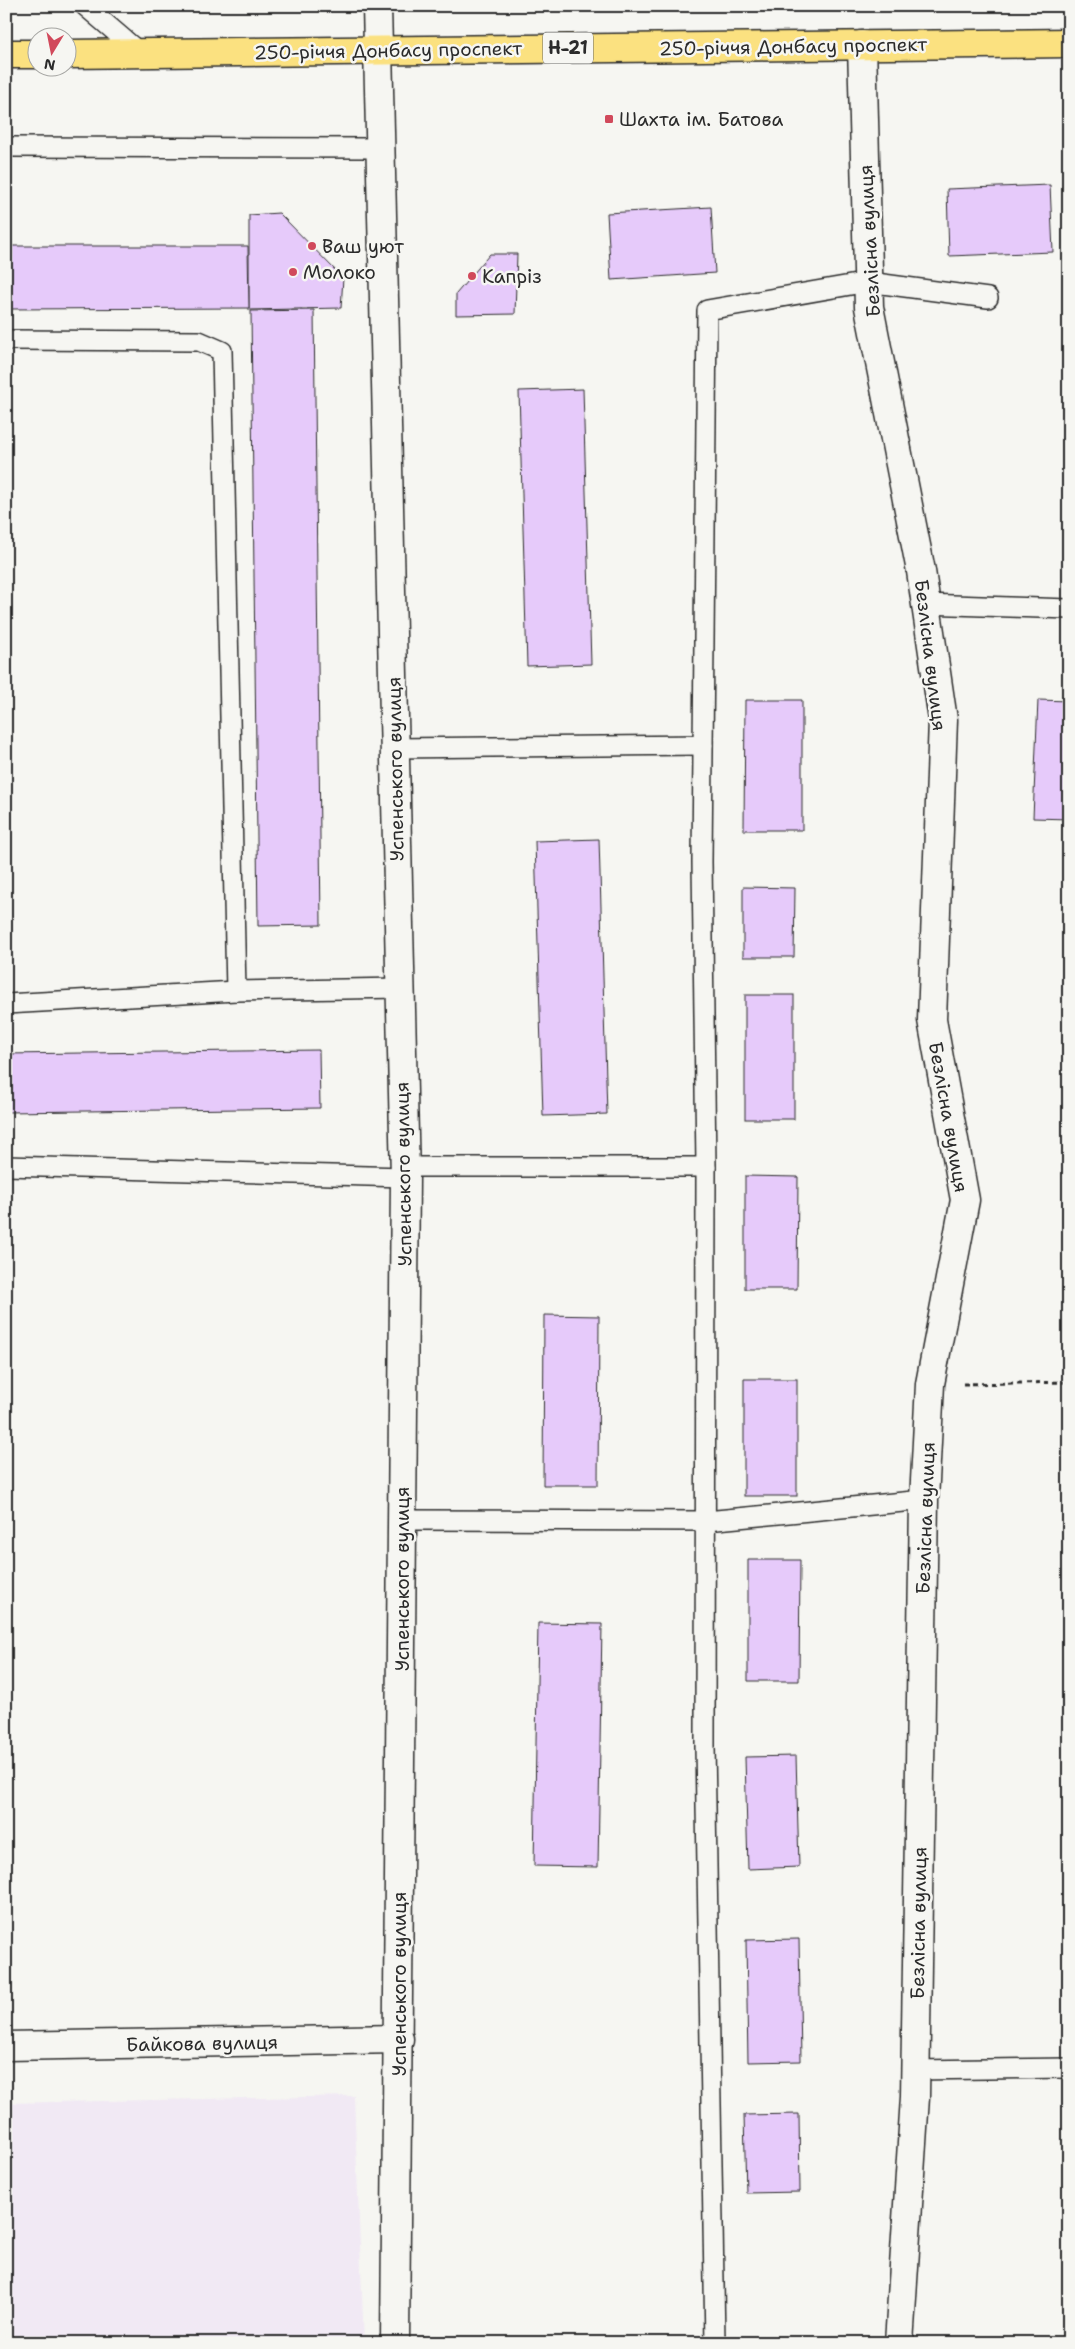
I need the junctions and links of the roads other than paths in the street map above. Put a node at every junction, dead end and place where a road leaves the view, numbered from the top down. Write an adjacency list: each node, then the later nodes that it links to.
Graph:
1 (85, 6): 6 (lane)
2 (377, 6): 5 (street, Успенського вулиця)
3 (1069, 43): 4 (main road, 250-річчя Донбасу проспект / Н-21)
4 (862, 45): 5 (main road, 250-річчя Донбасу проспект / Н-21); 12 (street, Безлісна вулиця)
5 (379, 50): 6 (main road, 250-річчя Донбасу проспект / Н-21); 11 (street, Успенського вулиця)
6 (140, 53): 9 (main road, 250-річчя Донбасу проспект / Н-21)
7 (6, 54): 8 (main road)
8 (28, 54)
9 (78, 54)
10 (6, 147): 11 (lane)
11 (381, 148): 18 (street, Успенського вулиця)
12 (868, 282): 13 (lane); 15 (street, Безлісна вулиця); 17 (lane)
13 (988, 298)
14 (6, 340): 20 (lane)
15 (926, 604): 16 (lane); 25 (street, Безлісна вулиця)
16 (1069, 609)
17 (703, 745): 18 (lane); 23 (lane)
18 (395, 748): 19 (street, Успенського вулиця)
19 (400, 988): 20 (lane); 24 (street, Успенського вулиця)
20 (236, 991): 21 (lane)
21 (6, 1004)
22 (6, 1166): 24 (lane)
23 (706, 1167): 24 (lane); 27 (lane)
24 (405, 1172): 26 (street, Успенського вулиця)
25 (924, 1500): 27 (lane); 31 (street, Безлісна вулиця)
26 (403, 1520): 27 (lane); 28 (street, Успенського вулиця)
27 (706, 1521): 33 (lane)
28 (399, 2039): 29 (street, Байкова вулиця); 32 (street, Успенського вулиця)
29 (6, 2046)
30 (1069, 2068): 31 (lane)
31 (915, 2070): 34 (street, Безлісна вулиця)
32 (395, 2343)
33 (715, 2343)
34 (899, 2343)

